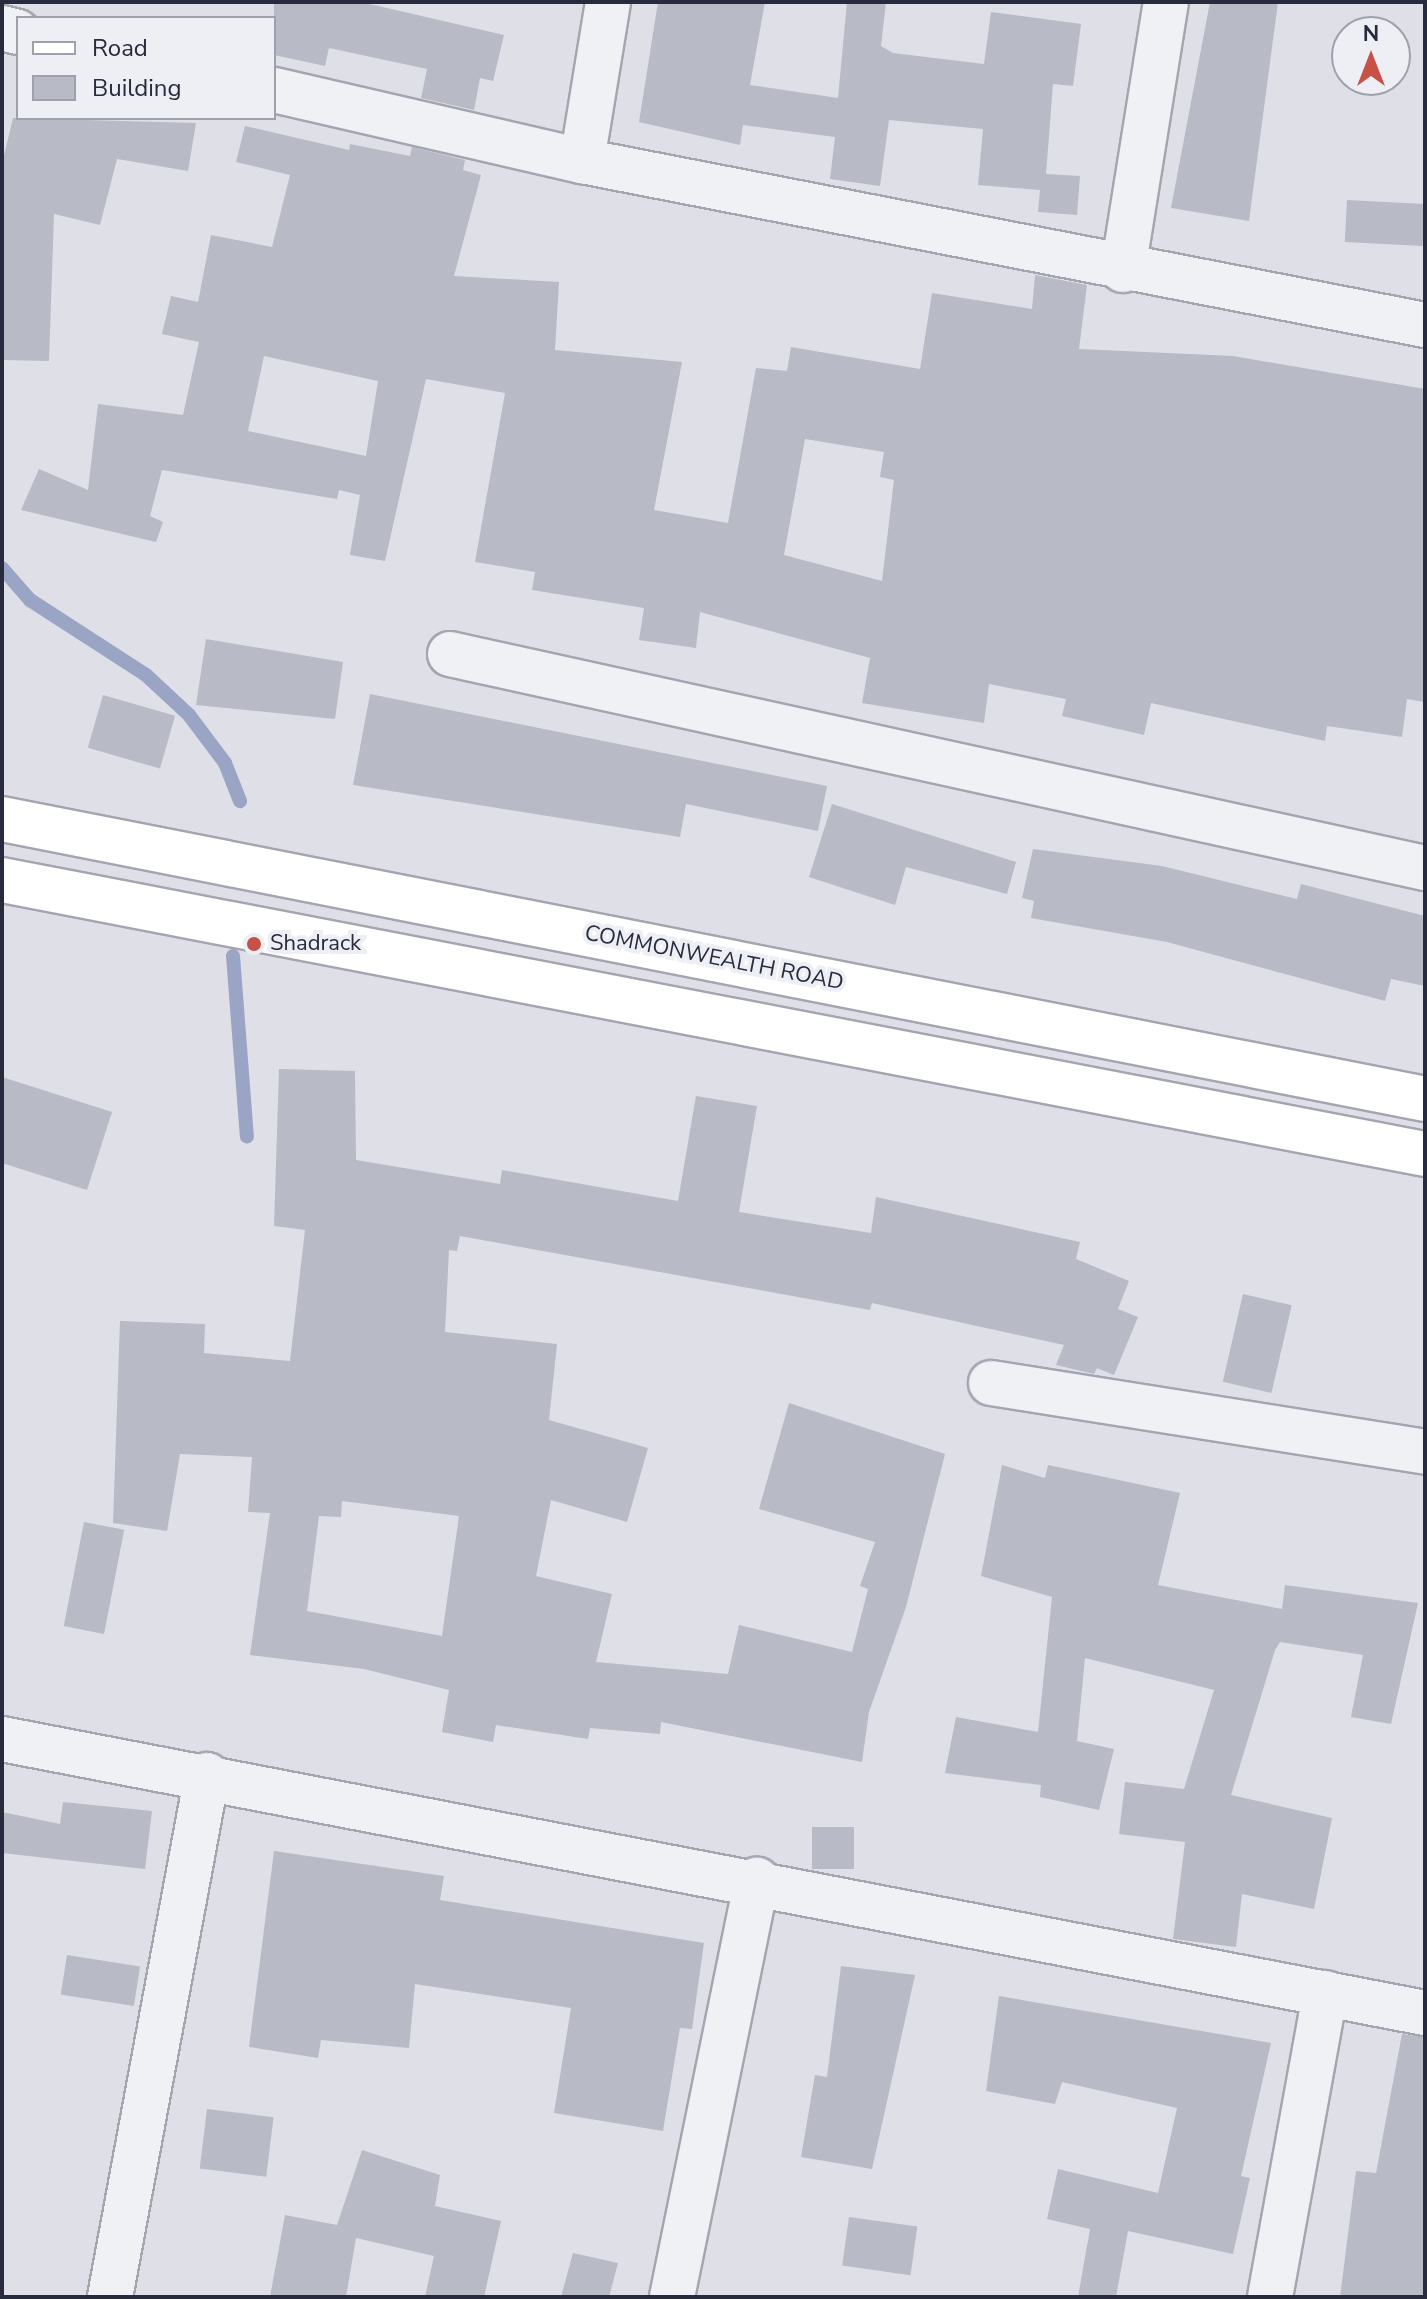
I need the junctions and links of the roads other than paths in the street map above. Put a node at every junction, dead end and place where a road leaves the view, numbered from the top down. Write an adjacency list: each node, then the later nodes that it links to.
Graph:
1 (608, 2): 4 (street)
2 (1166, 2): 5 (street)
3 (276, 90): 4 (street)
4 (582, 161): 5 (street)
5 (1123, 270): 6 (street)
6 (1425, 325)
7 (450, 654): 9 (street)
8 (2, 819): 11 (main road, COMMONWEALTH ROAD)
9 (1425, 868)
10 (2, 880): 12 (main road)
11 (1425, 1099)
12 (1425, 1154)
13 (991, 1383): 14 (street)
14 (1425, 1452)
15 (2, 1739): 16 (street)
16 (207, 1775): 17 (street); 20 (street)
17 (757, 1880): 18 (street); 21 (street)
18 (1325, 1993): 19 (street); 22 (street)
19 (1425, 2013)
20 (110, 2297)
21 (672, 2297)
22 (1270, 2297)

